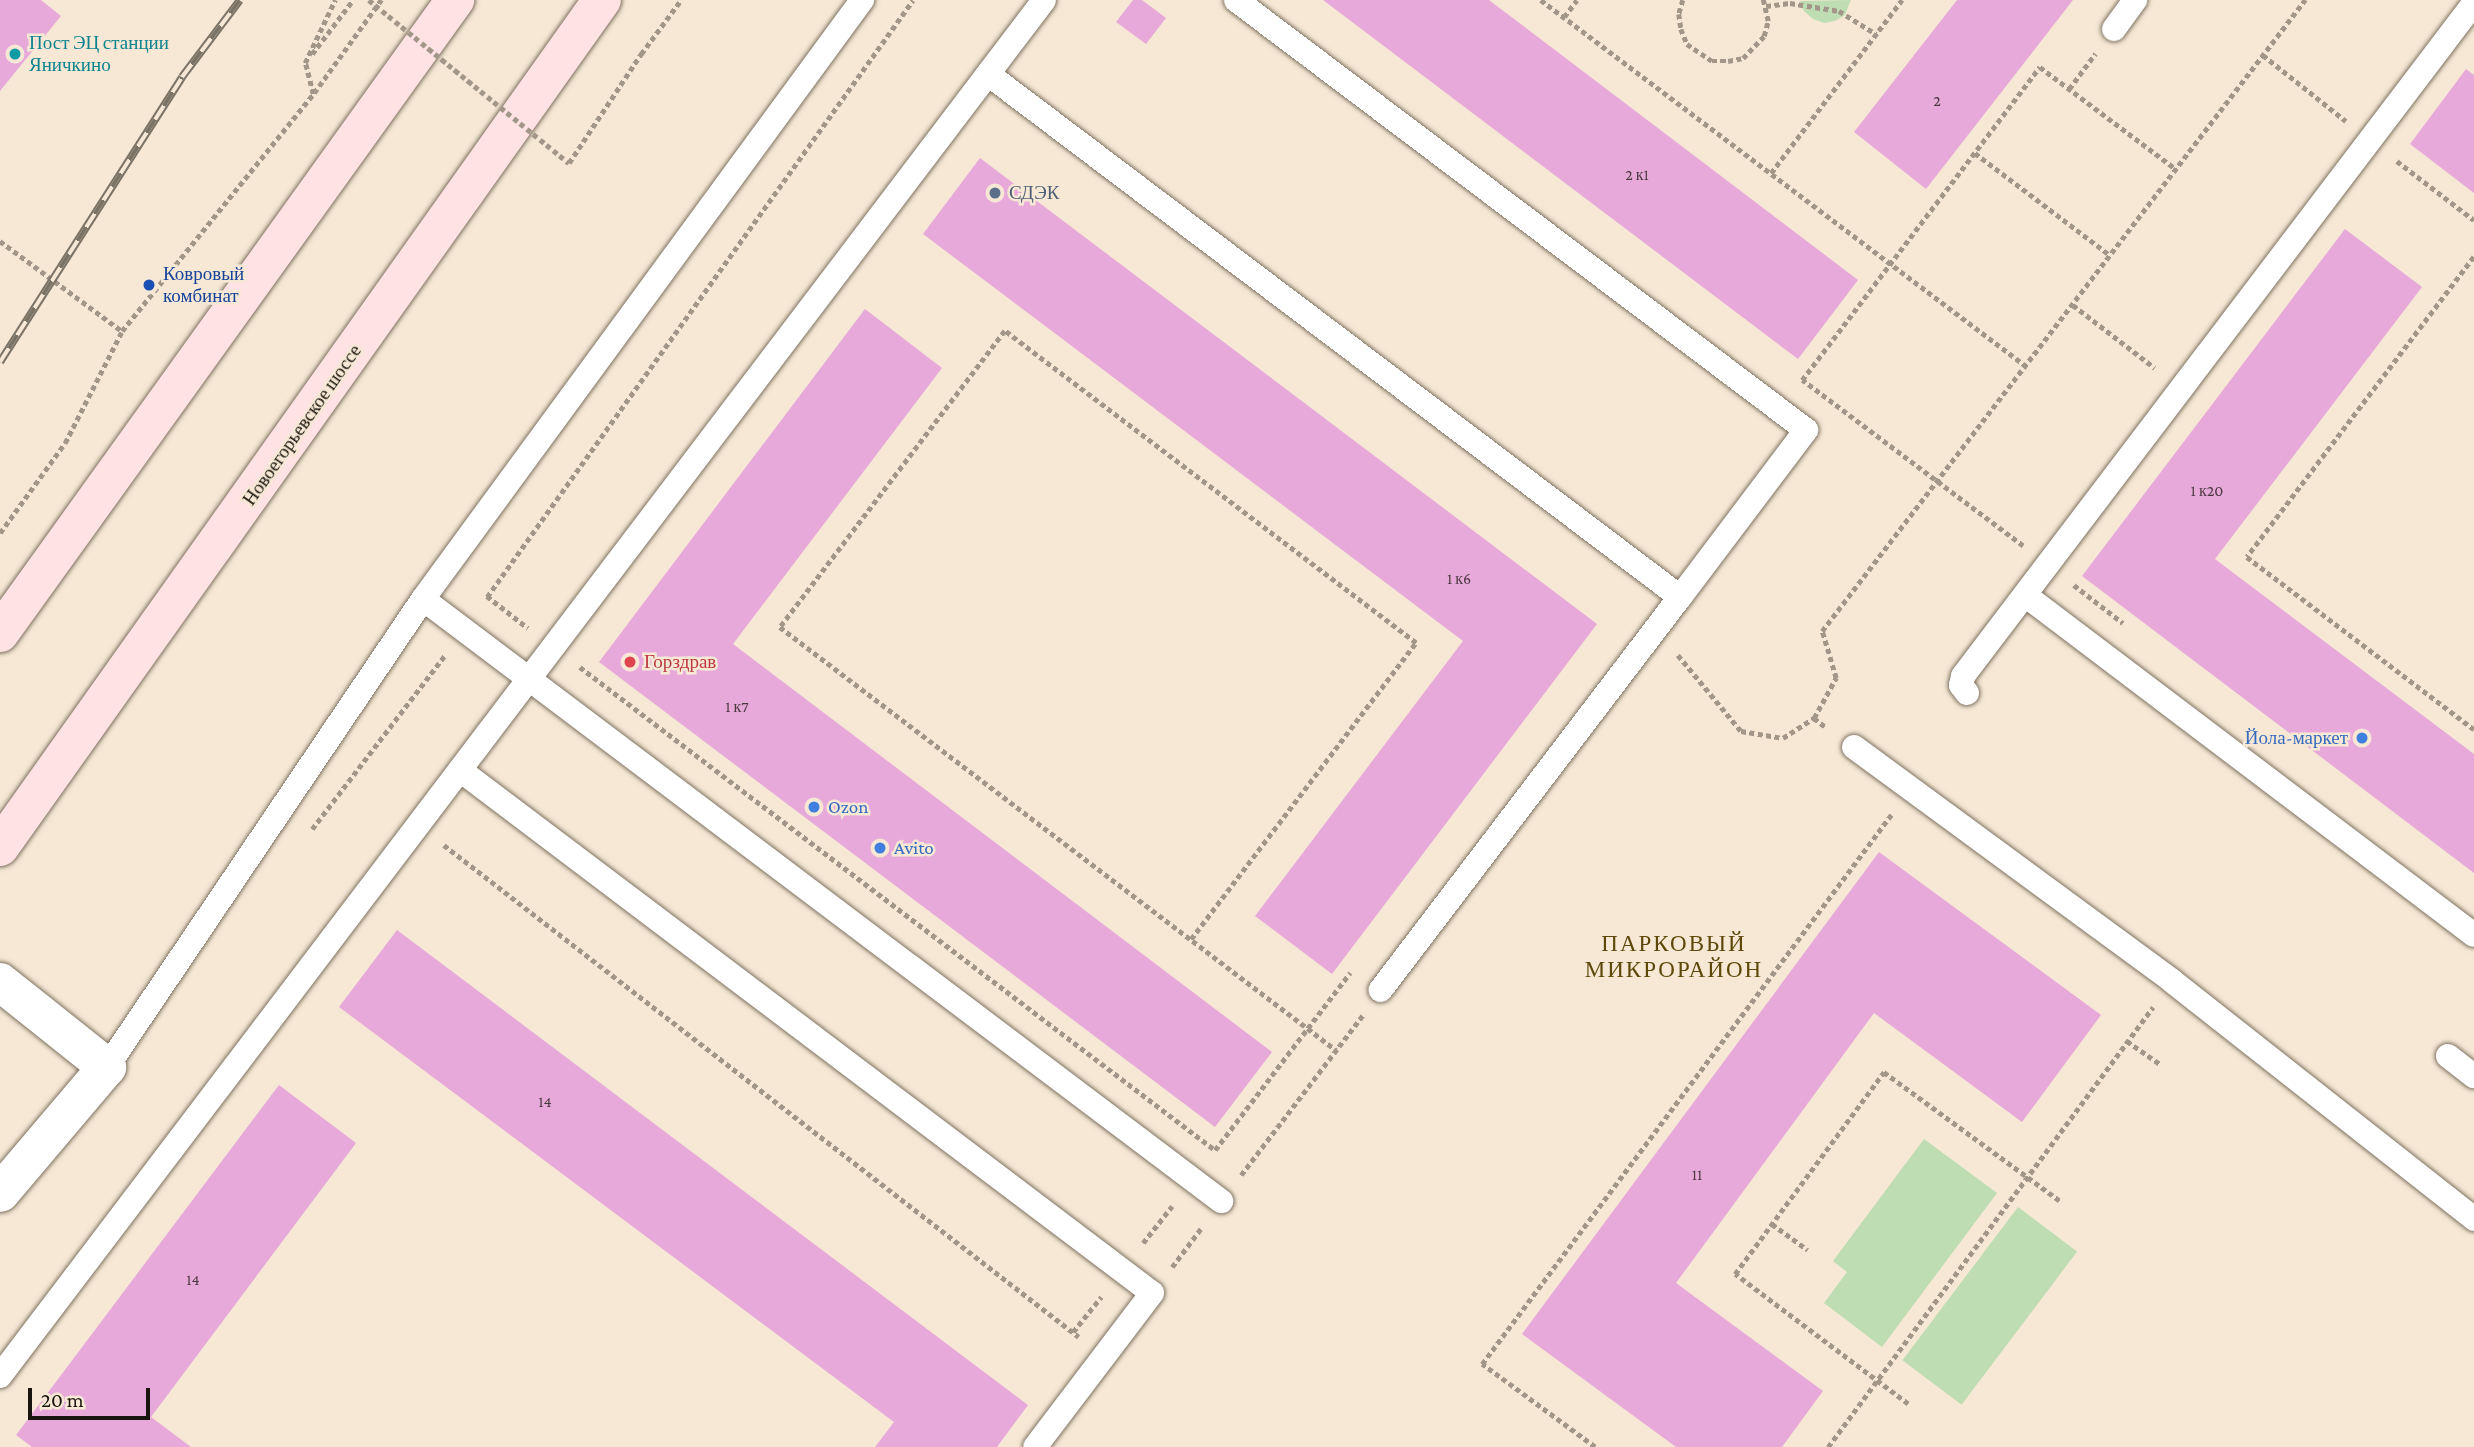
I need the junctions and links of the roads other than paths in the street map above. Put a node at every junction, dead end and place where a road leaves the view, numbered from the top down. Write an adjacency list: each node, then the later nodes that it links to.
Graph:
1 (455, 0): 13 (main road)
2 (602, 0): 18 (main road, Новоегорьевское шоссе)
3 (862, 0): 12 (lane)
4 (1044, 0): 9 (lane)
5 (1236, 0): 11 (lane)
6 (2136, 0): 8 (lane)
7 (2474, 3): 10 (lane)
8 (2114, 29)
9 (988, 74): 11 (lane); 14 (lane)
10 (2025, 595): 15 (lane); 19 (lane)
11 (1680, 597): 21 (lane)
12 (423, 599): 14 (lane); 23 (lane)
13 (0, 633)
14 (529, 679): 17 (lane); 26 (lane)
15 (1967, 693)
16 (1854, 747): 27 (lane)
17 (460, 770): 28 (lane); 29 (lane)
18 (0, 847)
19 (2474, 935)
20 (0, 982): 23 (street)
21 (1381, 990)
22 (2448, 1056): 24 (lane)
23 (107, 1067): 25 (street)
24 (2474, 1076)
25 (0, 1193)
26 (1221, 1202)
27 (2474, 1219)
28 (0, 1376)
29 (1035, 1447)

